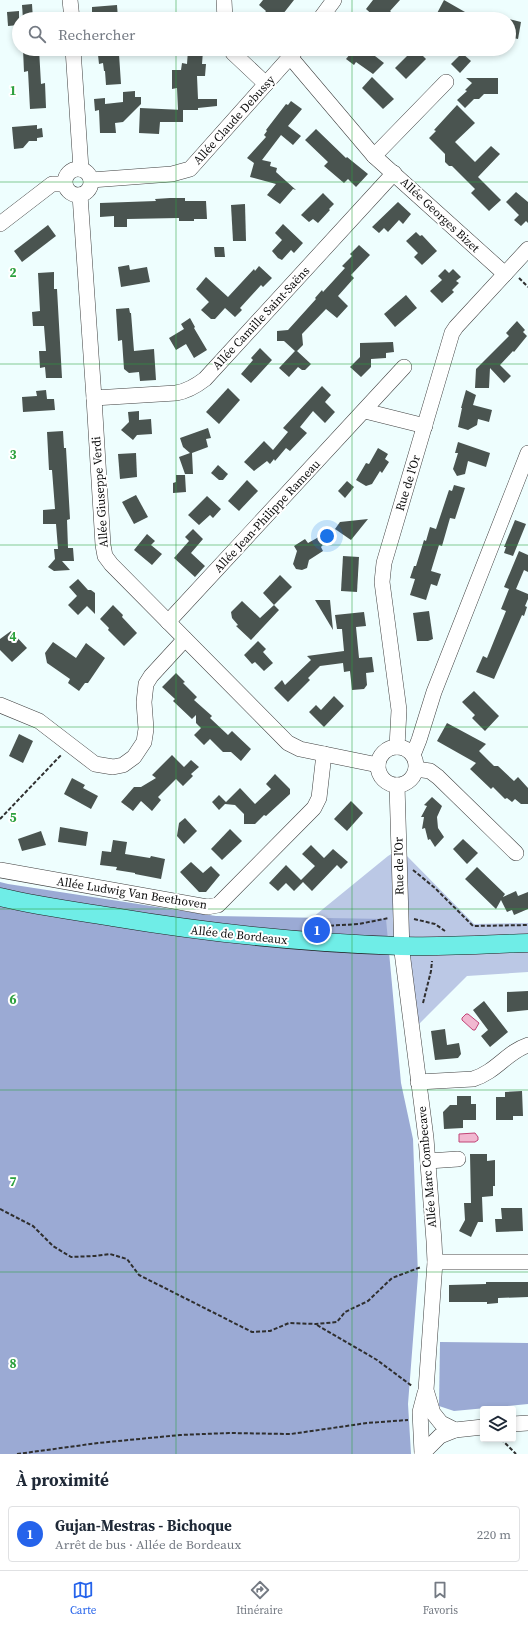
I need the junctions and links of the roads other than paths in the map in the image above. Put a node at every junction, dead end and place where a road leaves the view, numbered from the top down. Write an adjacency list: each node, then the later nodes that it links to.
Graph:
1 (70, 0): 4 (street)
2 (224, 0): 5 (street)
3 (334, 0): 6 (street)
4 (71, 12)
5 (225, 12)
6 (325, 12)
7 (75, 56): 15 (street)
8 (237, 56): 12 (street)
9 (291, 56): 12 (street, Allée Claude Debussy)
10 (296, 56): 13 (street, Allée Georges Bizet)
11 (446, 82): 13 (street)
12 (266, 84): 15 (street, Allée Claude Debussy)
13 (374, 156): 14 (street, Allée Georges Bizet)
14 (394, 173): 20 (street, Allée Georges Bizet); 22 (street, Allée Camille Saint-Saëns)
15 (86, 174): 16 (street); 17 (street)
16 (65, 184): 17 (street); 18 (street)
17 (80, 195): 22 (street, Allée Giuseppe Verdi)
18 (0, 224)
19 (528, 249): 20 (street, Rue de l'Or)
20 (505, 274): 24 (street, Rue de l'Or)
21 (404, 368): 23 (street, Allée Jean-Philippe Rameau)
22 (94, 398): 26 (street, Allée Giuseppe Verdi)
23 (365, 411): 24 (street); 26 (street, Allée Jean-Philippe Rameau)
24 (425, 426): 29 (street, Rue de l'Or)
25 (528, 453): 31 (street)
26 (168, 622): 27 (street, Allée Giuseppe Verdi)
27 (185, 639): 28 (street); 30 (street, Allée Giuseppe Verdi)
28 (0, 705)
29 (397, 747): 31 (street); 32 (street)
30 (324, 754): 32 (street, Allée Giuseppe Verdi); 35 (street, Allée Ludwig Van Beethoven)
31 (415, 762): 33 (street); 34 (street)
32 (378, 764): 33 (street)
33 (397, 785): 38 (street, Rue de l'Or)
34 (516, 853)
35 (0, 870)
36 (0, 897): 38 (main road, Allée de Bordeaux)
37 (528, 943): 38 (main road, Allée de Bordeaux)
38 (401, 946): 40 (street, Allée Marc Combecave)
39 (528, 1045): 40 (street)
40 (418, 1082): 42 (street, Allée Marc Combecave)
41 (458, 1159): 42 (street)
42 (428, 1161): 43 (street, Allée Marc Combecave)
43 (435, 1262): 44 (street); 45 (street, Allée Marc Combecave)
44 (528, 1262)
45 (426, 1390): 49 (street, Allée Marc Combecave); 50 (street, Allée Marc Combecave)
46 (528, 1423): 47 (street)
47 (516, 1424)
48 (480, 1427): 49 (street, Allée Marc Combecave)
49 (455, 1430): 50 (street, Allée Marc Combecave)
50 (422, 1454)

